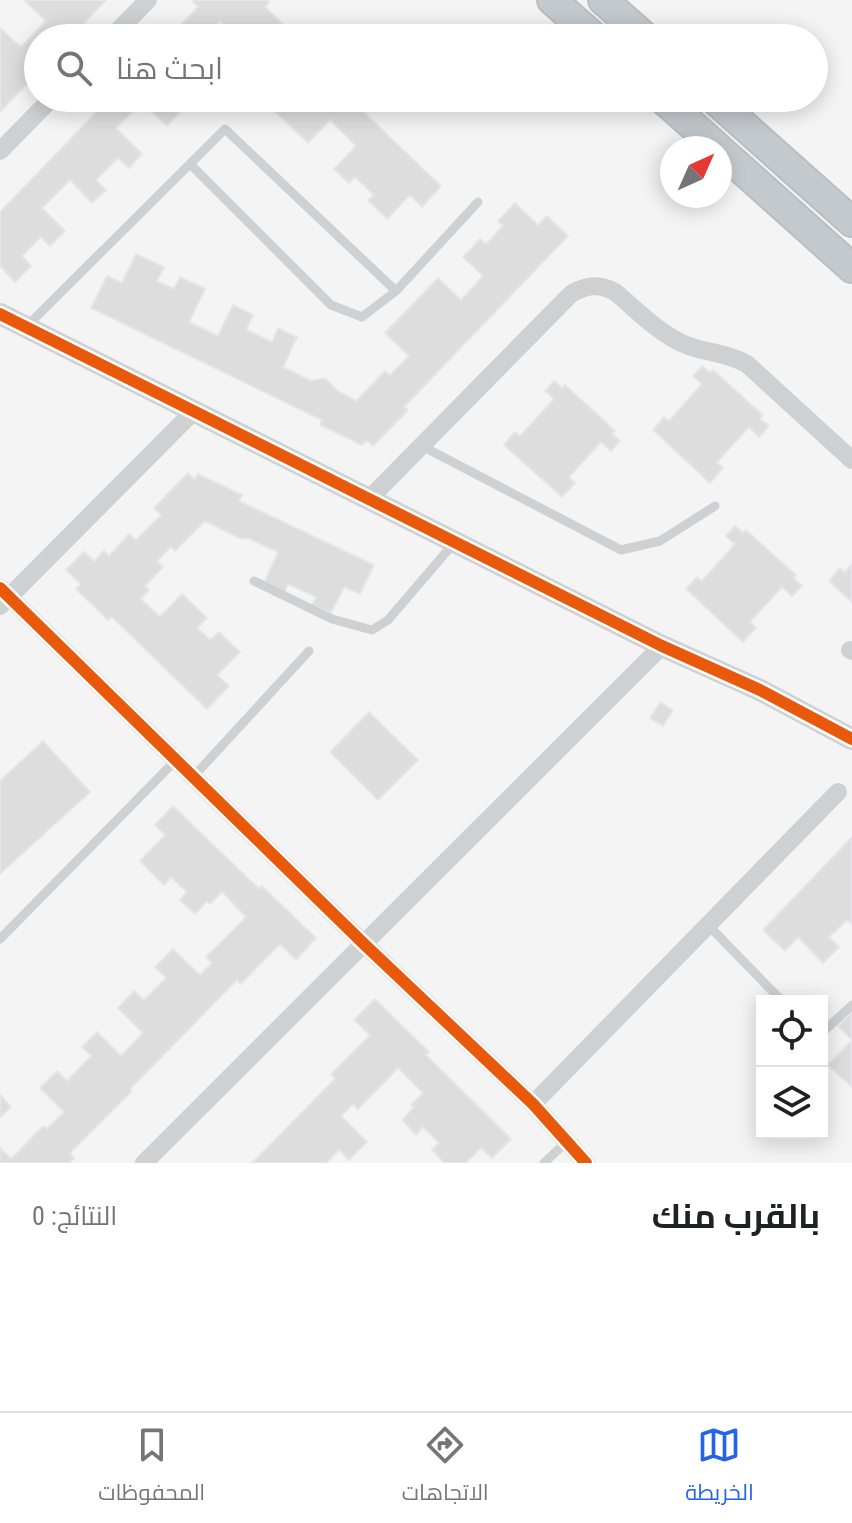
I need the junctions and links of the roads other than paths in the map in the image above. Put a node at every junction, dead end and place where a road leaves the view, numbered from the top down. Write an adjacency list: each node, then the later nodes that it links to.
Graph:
1 (148, 0): 4 (street)
2 (552, 0): 5 (highway)
3 (603, 0): 6 (highway)
4 (125, 24)
5 (579, 24)
6 (630, 24)
7 (38, 112): 11 (street)
8 (678, 112): 10 (highway)
9 (729, 112): 15 (highway)
10 (704, 136)
11 (0, 151)
12 (732, 161): 16 (highway)
13 (190, 164): 17 (lane); 17 (lane); 19 (lane)
14 (478, 202): 17 (lane)
15 (852, 222)
16 (852, 268)
17 (396, 291)
18 (0, 314): 19 (street)
19 (26, 327): 20 (street)
20 (195, 410): 23 (street); 27 (street)
21 (420, 445): 22 (street); 23 (street); 24 (lane)
22 (852, 460)
23 (370, 498): 25 (street)
24 (715, 506)
25 (456, 541): 26 (lane); 28 (street)
26 (254, 581)
27 (3, 597): 31 (street)
28 (662, 646): 30 (street); 36 (street)
29 (309, 651): 32 (lane)
30 (852, 739)
31 (176, 760): 32 (street); 35 (lane)
32 (193, 777): 36 (street)
33 (838, 792): 34 (street)
34 (708, 925): 37 (lane); 40 (street)
35 (0, 939)
36 (364, 944): 40 (street); 42 (street)
37 (776, 995)
38 (852, 1005): 39 (lane)
39 (828, 1027)
40 (533, 1104): 41 (street)
41 (565, 1143): 43 (lane); 44 (street)
42 (144, 1163)
43 (544, 1163)
44 (586, 1163)

